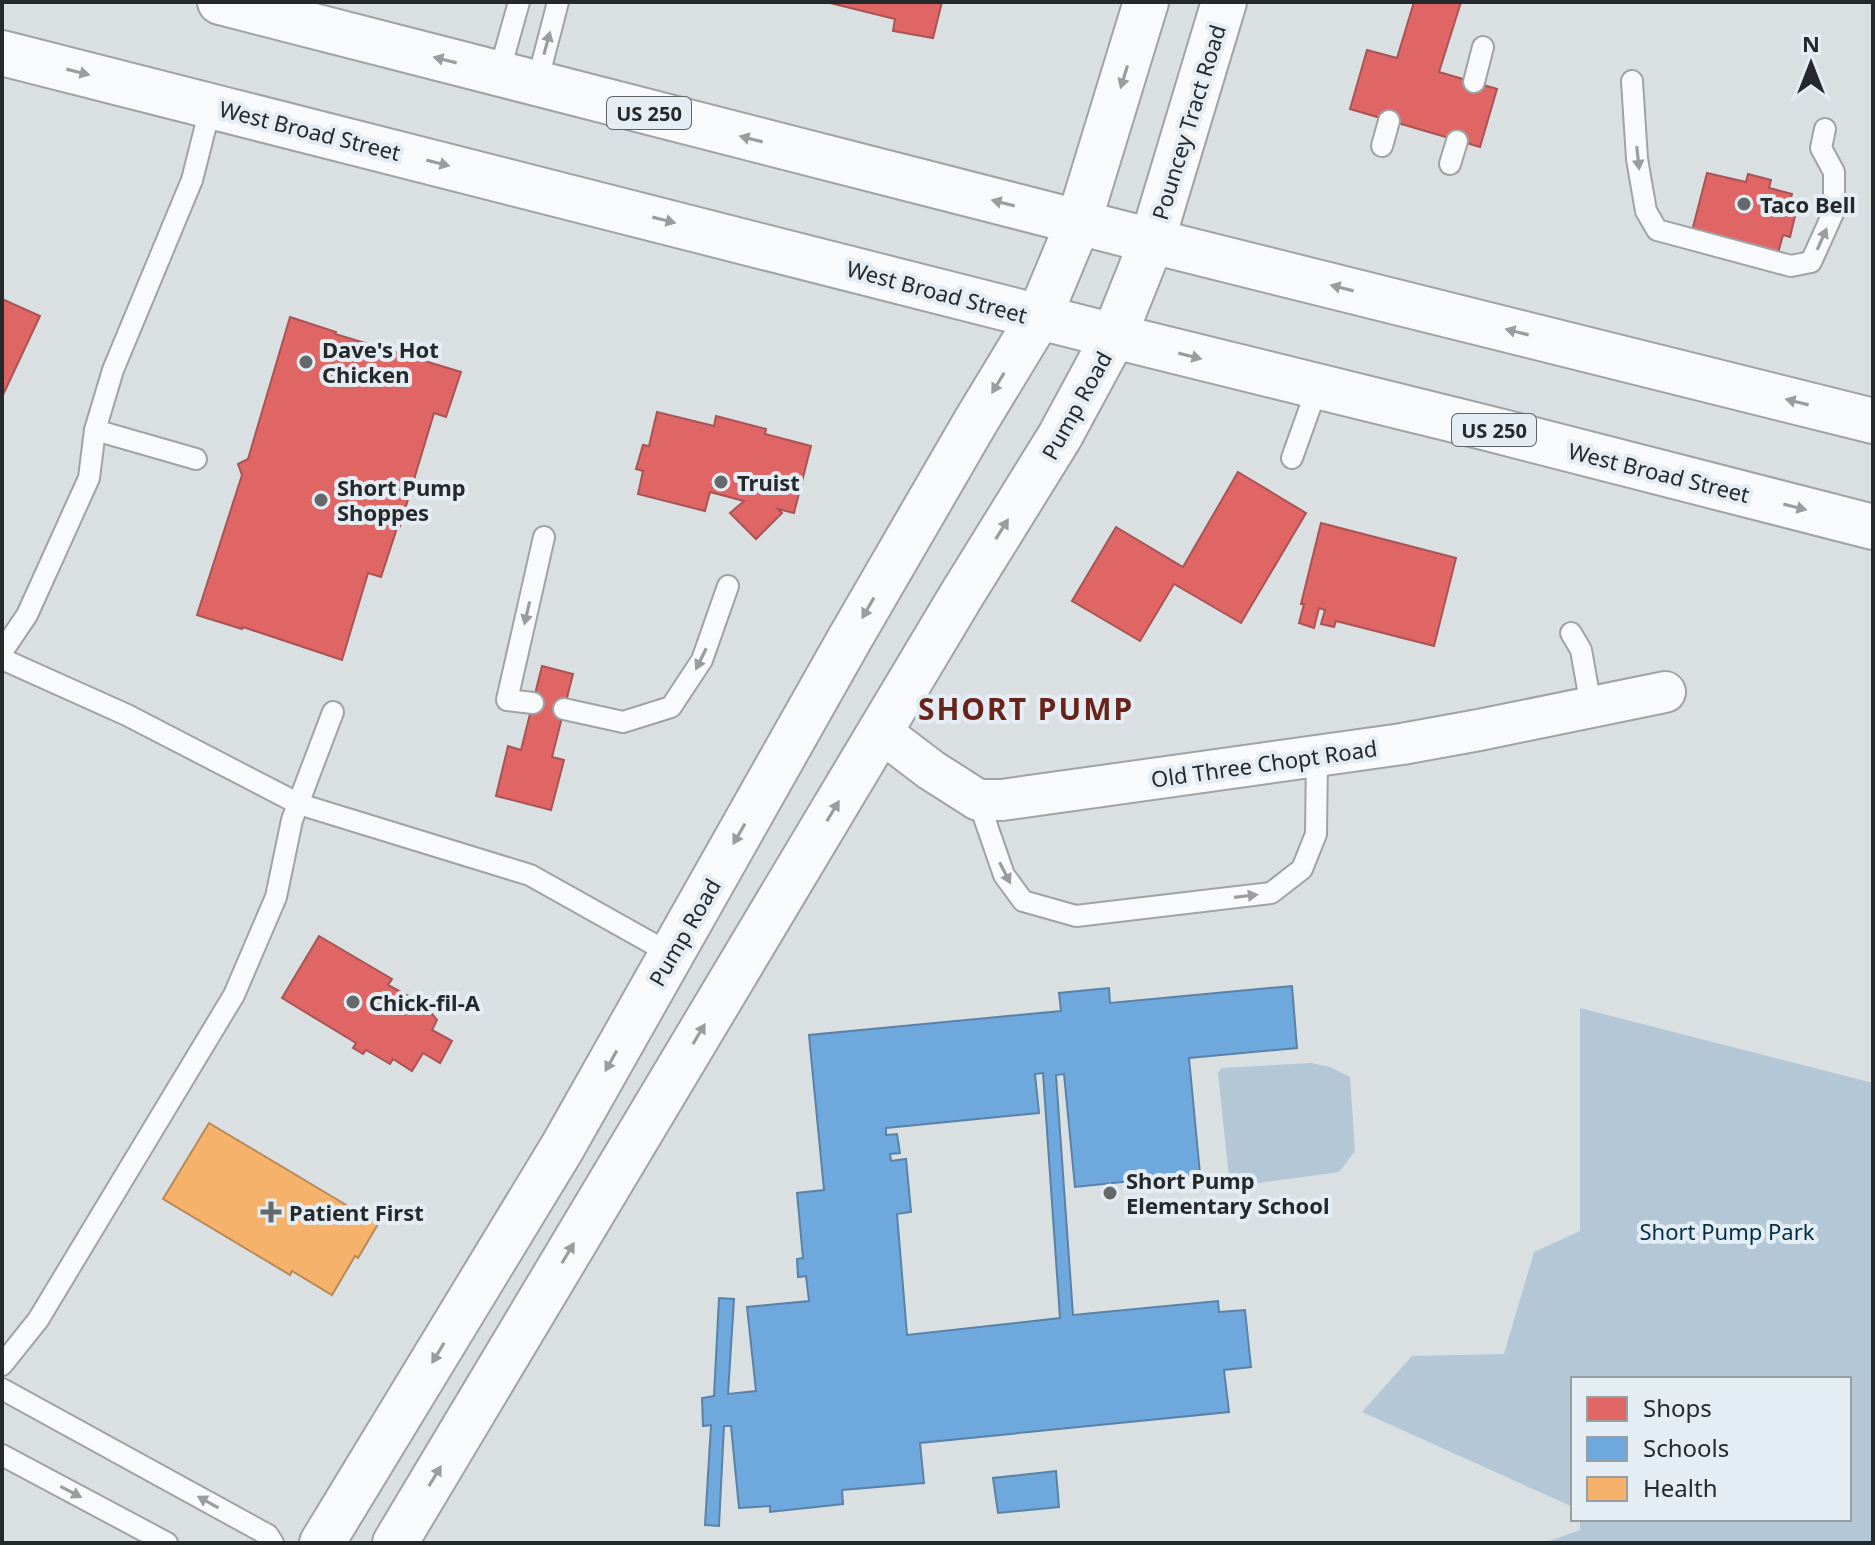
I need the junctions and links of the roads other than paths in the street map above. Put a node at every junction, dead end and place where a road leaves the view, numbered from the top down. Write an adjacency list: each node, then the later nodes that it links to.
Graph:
1 (220, 2): 8 (main road, US 250, one-way to 1)
2 (519, 2): 8 (lane)
3 (558, 2): 8 (lane, one-way to 3)
4 (1146, 2): 17 (main road, one-way to 17)
5 (1224, 2): 18 (main road, Pouncey Tract Road)
6 (1483, 47): 10 (lane)
7 (2, 53): 11 (main road, West Broad Street / US 250, one-way to 11)
8 (518, 78): 17 (main road, US 250, one-way to 8)
9 (1632, 81): 13 (lane, one-way to 13)
10 (1474, 82)
11 (211, 105): 19 (main road, West Broad Street / US 250, one-way to 19); 23 (lane)
12 (1389, 121): 15 (lane)
13 (1825, 129)
14 (1457, 141): 16 (lane)
15 (1382, 146)
16 (1450, 164)
17 (1079, 221): 18 (main road, US 250); 19 (main road, Pump Road)
18 (1152, 241): 20 (main road, Pouncey Tract Road); 22 (main road, US 250, one-way to 18)
19 (1039, 317): 20 (main road, West Broad Street / US 250); 41 (main road, Pump Road, one-way to 41)
20 (1114, 336): 21 (main road, West Broad Street / US 250, one-way to 21); 37 (main road, Pump Road, one-way to 20)
21 (1317, 388): 24 (lane); 26 (main road, West Broad Street / US 250, one-way to 26)
22 (1873, 421)
23 (95, 430): 25 (lane); 30 (lane)
24 (1292, 458)
25 (196, 459)
26 (1873, 527)
27 (544, 537): 33 (lane, one-way to 33)
28 (728, 586): 35 (lane, one-way to 35)
29 (1571, 633): 34 (lane)
30 (2, 652)
31 (2, 659): 40 (lane)
32 (1665, 692): 34 (street, Old Three Chopt Road)
33 (533, 703)
34 (1591, 706): 38 (street, Old Three Chopt Road)
35 (564, 709)
36 (333, 712): 40 (lane)
37 (881, 732): 39 (street); 48 (main road, Pump Road, one-way to 37)
38 (1317, 756): 39 (street, Old Three Chopt Road); 39 (lane, one-way to 38)
39 (978, 800)
40 (299, 804): 41 (lane); 42 (lane)
41 (671, 954): 47 (main road, Pump Road, one-way to 47)
42 (2, 1365)
43 (2, 1389): 46 (lane, one-way to 43)
44 (2, 1455): 45 (lane, one-way to 45)
45 (167, 1543)
46 (273, 1543)
47 (322, 1543)
48 (395, 1543)

